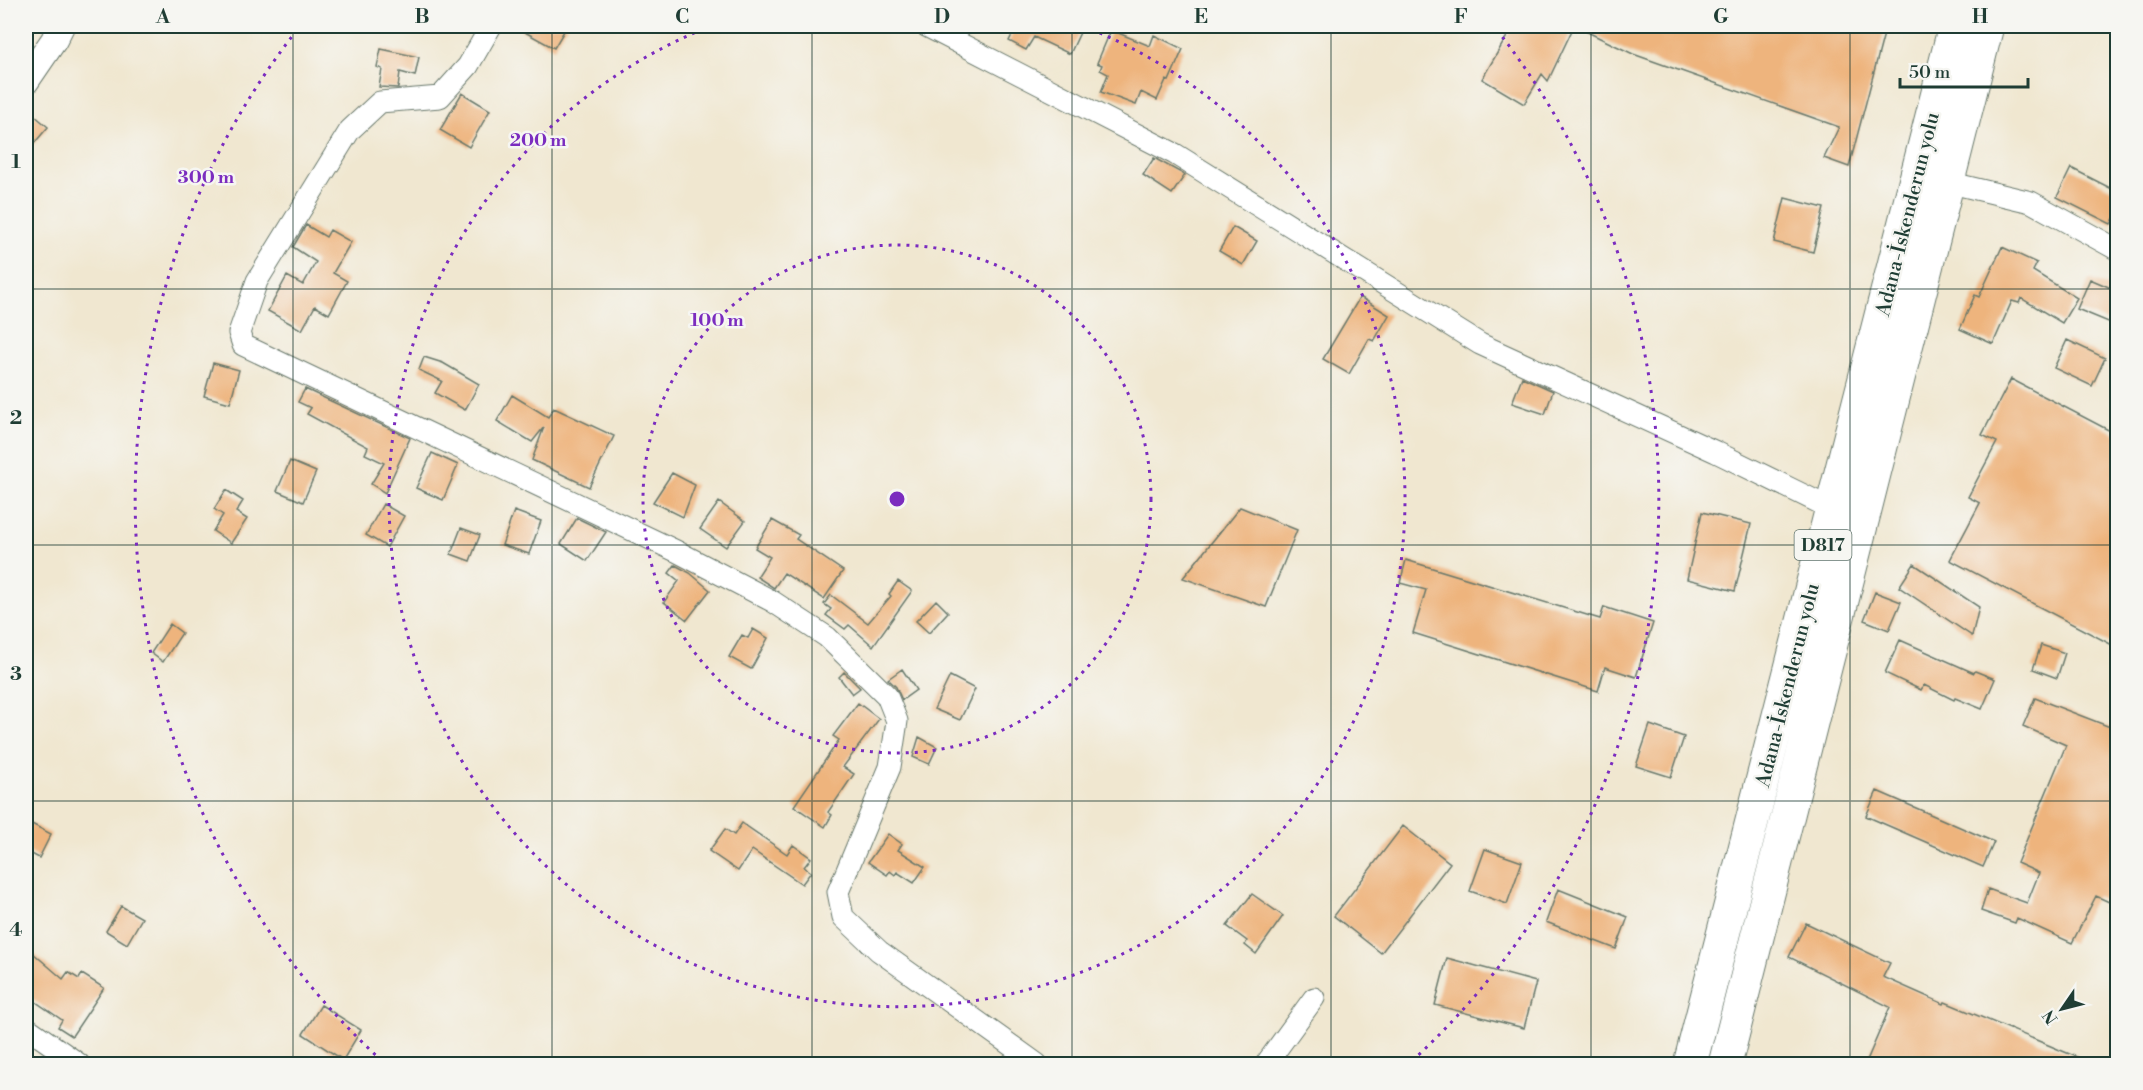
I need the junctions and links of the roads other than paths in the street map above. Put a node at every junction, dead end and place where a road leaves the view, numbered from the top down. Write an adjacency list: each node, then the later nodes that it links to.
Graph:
1 (62, 26): 6 (street)
2 (491, 26): 13 (street)
3 (926, 26): 9 (street)
4 (1955, 26): 9 (highway, Adana-İskenderun yolu / D817)
5 (1987, 26): 7 (highway, D817)
6 (26, 81)
7 (1947, 182): 8 (street); 16 (highway, D817)
8 (2118, 250)
9 (1832, 509): 15 (highway, Adana-İskenderun yolu / D817)
10 (1314, 998): 14 (street)
11 (26, 1027): 12 (street)
12 (79, 1065)
13 (1037, 1065)
14 (1266, 1065)
15 (1690, 1065)
16 (1725, 1065)

